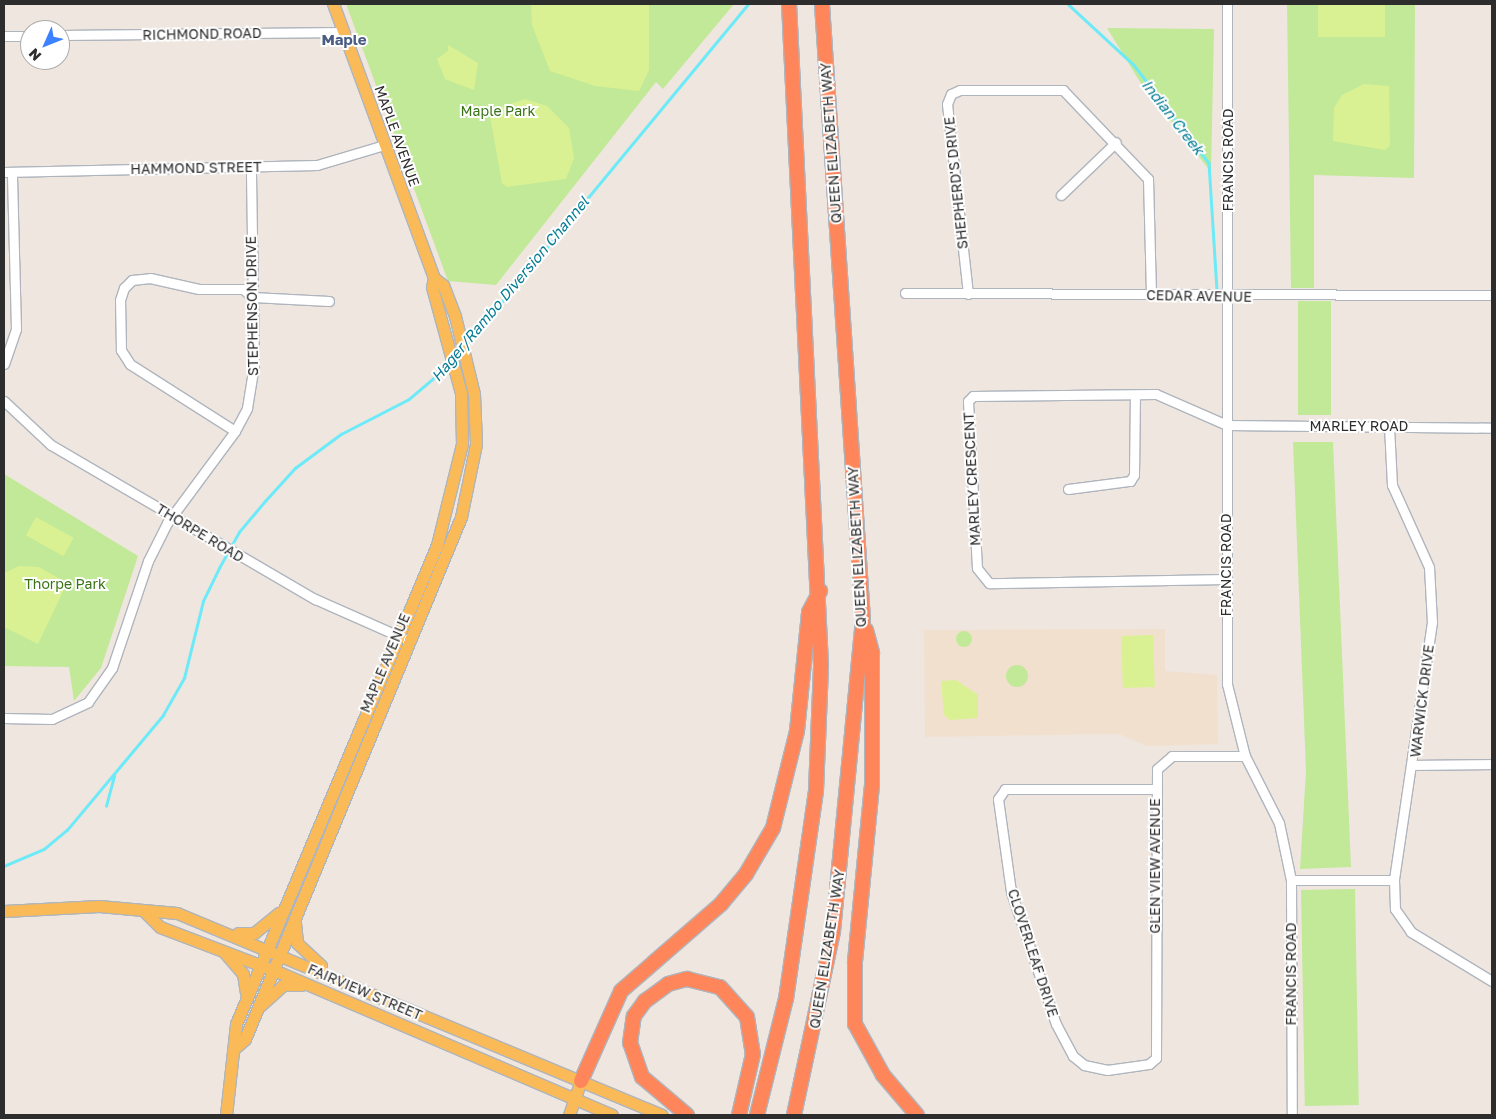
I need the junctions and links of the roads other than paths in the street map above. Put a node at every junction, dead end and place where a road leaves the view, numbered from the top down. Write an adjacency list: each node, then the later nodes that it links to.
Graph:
1 (333, 4): 5 (main road, MAPLE AVENUE)
2 (789, 4): 34 (highway)
3 (822, 4): 35 (highway, QUEEN ELIZABETH WAY)
4 (1227, 4): 22 (street, FRANCIS ROAD)
5 (343, 32): 6 (street, RICHMOND ROAD); 10 (main road, MAPLE AVENUE)
6 (70, 35)
7 (4, 36): 8 (street)
8 (20, 36)
9 (1116, 142): 13 (street); 18 (street, SHEPHERD'S DRIVE); 19 (street, SHEPHERD'S DRIVE)
10 (384, 145): 11 (street, HAMMOND STREET); 16 (main road, MAPLE AVENUE)
11 (251, 167): 12 (street, HAMMOND STREET); 21 (street, STEPHENSON DRIVE)
12 (8, 172): 15 (street)
13 (1061, 195)
14 (4, 270): 15 (street)
15 (15, 270): 24 (street)
16 (434, 278): 36 (main road, MAPLE AVENUE); 37 (main road, MAPLE AVENUE)
17 (905, 293): 18 (street, CEDAR AVENUE)
18 (968, 294): 19 (street, CEDAR AVENUE)
19 (1151, 295): 22 (street, CEDAR AVENUE)
20 (1492, 295): 22 (street, CEDAR AVENUE)
21 (252, 297): 23 (street); 30 (street, STEPHENSON DRIVE); 30 (street)
22 (1228, 297): 27 (street, FRANCIS ROAD)
23 (329, 301)
24 (4, 364)
25 (1135, 395): 27 (street, MARLEY CRESCENT); 31 (street); 33 (street, MARLEY CRESCENT)
26 (4, 401): 32 (street, THORPE ROAD)
27 (1227, 426): 28 (street, MARLEY ROAD); 33 (street, FRANCIS ROAD)
28 (1388, 426): 29 (street, MARLEY ROAD); 41 (street, WARWICK DRIVE)
29 (1492, 428)
30 (235, 431): 32 (street, STEPHENSON DRIVE)
31 (1068, 489)
32 (172, 515): 36 (street, THORPE ROAD); 38 (street, STEPHENSON DRIVE)
33 (1226, 579): 39 (street, FRANCIS ROAD)
34 (820, 591): 62 (highway); 70 (highway)
35 (863, 620): 71 (highway, QUEEN ELIZABETH WAY); 72 (highway)
36 (398, 635): 37 (street, THORPE ROAD); 45 (main road, MAPLE AVENUE)
37 (411, 642): 47 (main road, MAPLE AVENUE)
38 (4, 718)
39 (1245, 756): 42 (street, GLEN VIEW AVENUE); 43 (street, FRANCIS ROAD)
40 (1492, 764): 41 (street)
41 (1414, 765): 44 (street, WARWICK DRIVE)
42 (1154, 789): 61 (street, GLEN VIEW AVENUE); 61 (street, CLOVERLEAF DRIVE)
43 (1291, 880): 44 (street); 73 (street, FRANCIS ROAD)
44 (1394, 880): 55 (street, WARWICK DRIVE)
45 (285, 906): 49 (main road); 51 (main road, MAPLE AVENUE)
46 (4, 911): 48 (main road, FAIRVIEW STREET)
47 (298, 911): 52 (main road, MAPLE AVENUE); 56 (main road)
48 (145, 912): 49 (main road, FAIRVIEW STREET); 50 (main road, FAIRVIEW STREET)
49 (225, 930): 51 (main road, FAIRVIEW STREET)
50 (219, 947): 53 (main road, FAIRVIEW STREET); 58 (main road)
51 (267, 948): 52 (main road, FAIRVIEW STREET); 53 (main road, MAPLE AVENUE)
52 (280, 954): 54 (main road, MAPLE AVENUE); 56 (main road, FAIRVIEW STREET)
53 (260, 964): 54 (main road, FAIRVIEW STREET); 58 (main road, MAPLE AVENUE)
54 (273, 969): 57 (main road, FAIRVIEW STREET); 59 (main road, MAPLE AVENUE)
55 (1492, 981)
56 (364, 990): 62 (main road, FAIRVIEW STREET)
57 (328, 992): 59 (main road); 63 (main road, FAIRVIEW STREET)
58 (243, 1008): 60 (main road, MAPLE AVENUE)
59 (254, 1012): 60 (main road, MAPLE AVENUE)
60 (235, 1048): 64 (main road, MAPLE AVENUE)
61 (1156, 1058)
62 (581, 1081): 63 (main road); 67 (main road, FAIRVIEW STREET)
63 (575, 1098): 65 (main road); 66 (main road, FAIRVIEW STREET)
64 (226, 1115)
65 (569, 1115)
66 (612, 1115)
67 (662, 1115)
68 (687, 1115): 69 (highway)
69 (739, 1115)
70 (757, 1115)
71 (794, 1115)
72 (917, 1115)
73 (1292, 1115)

